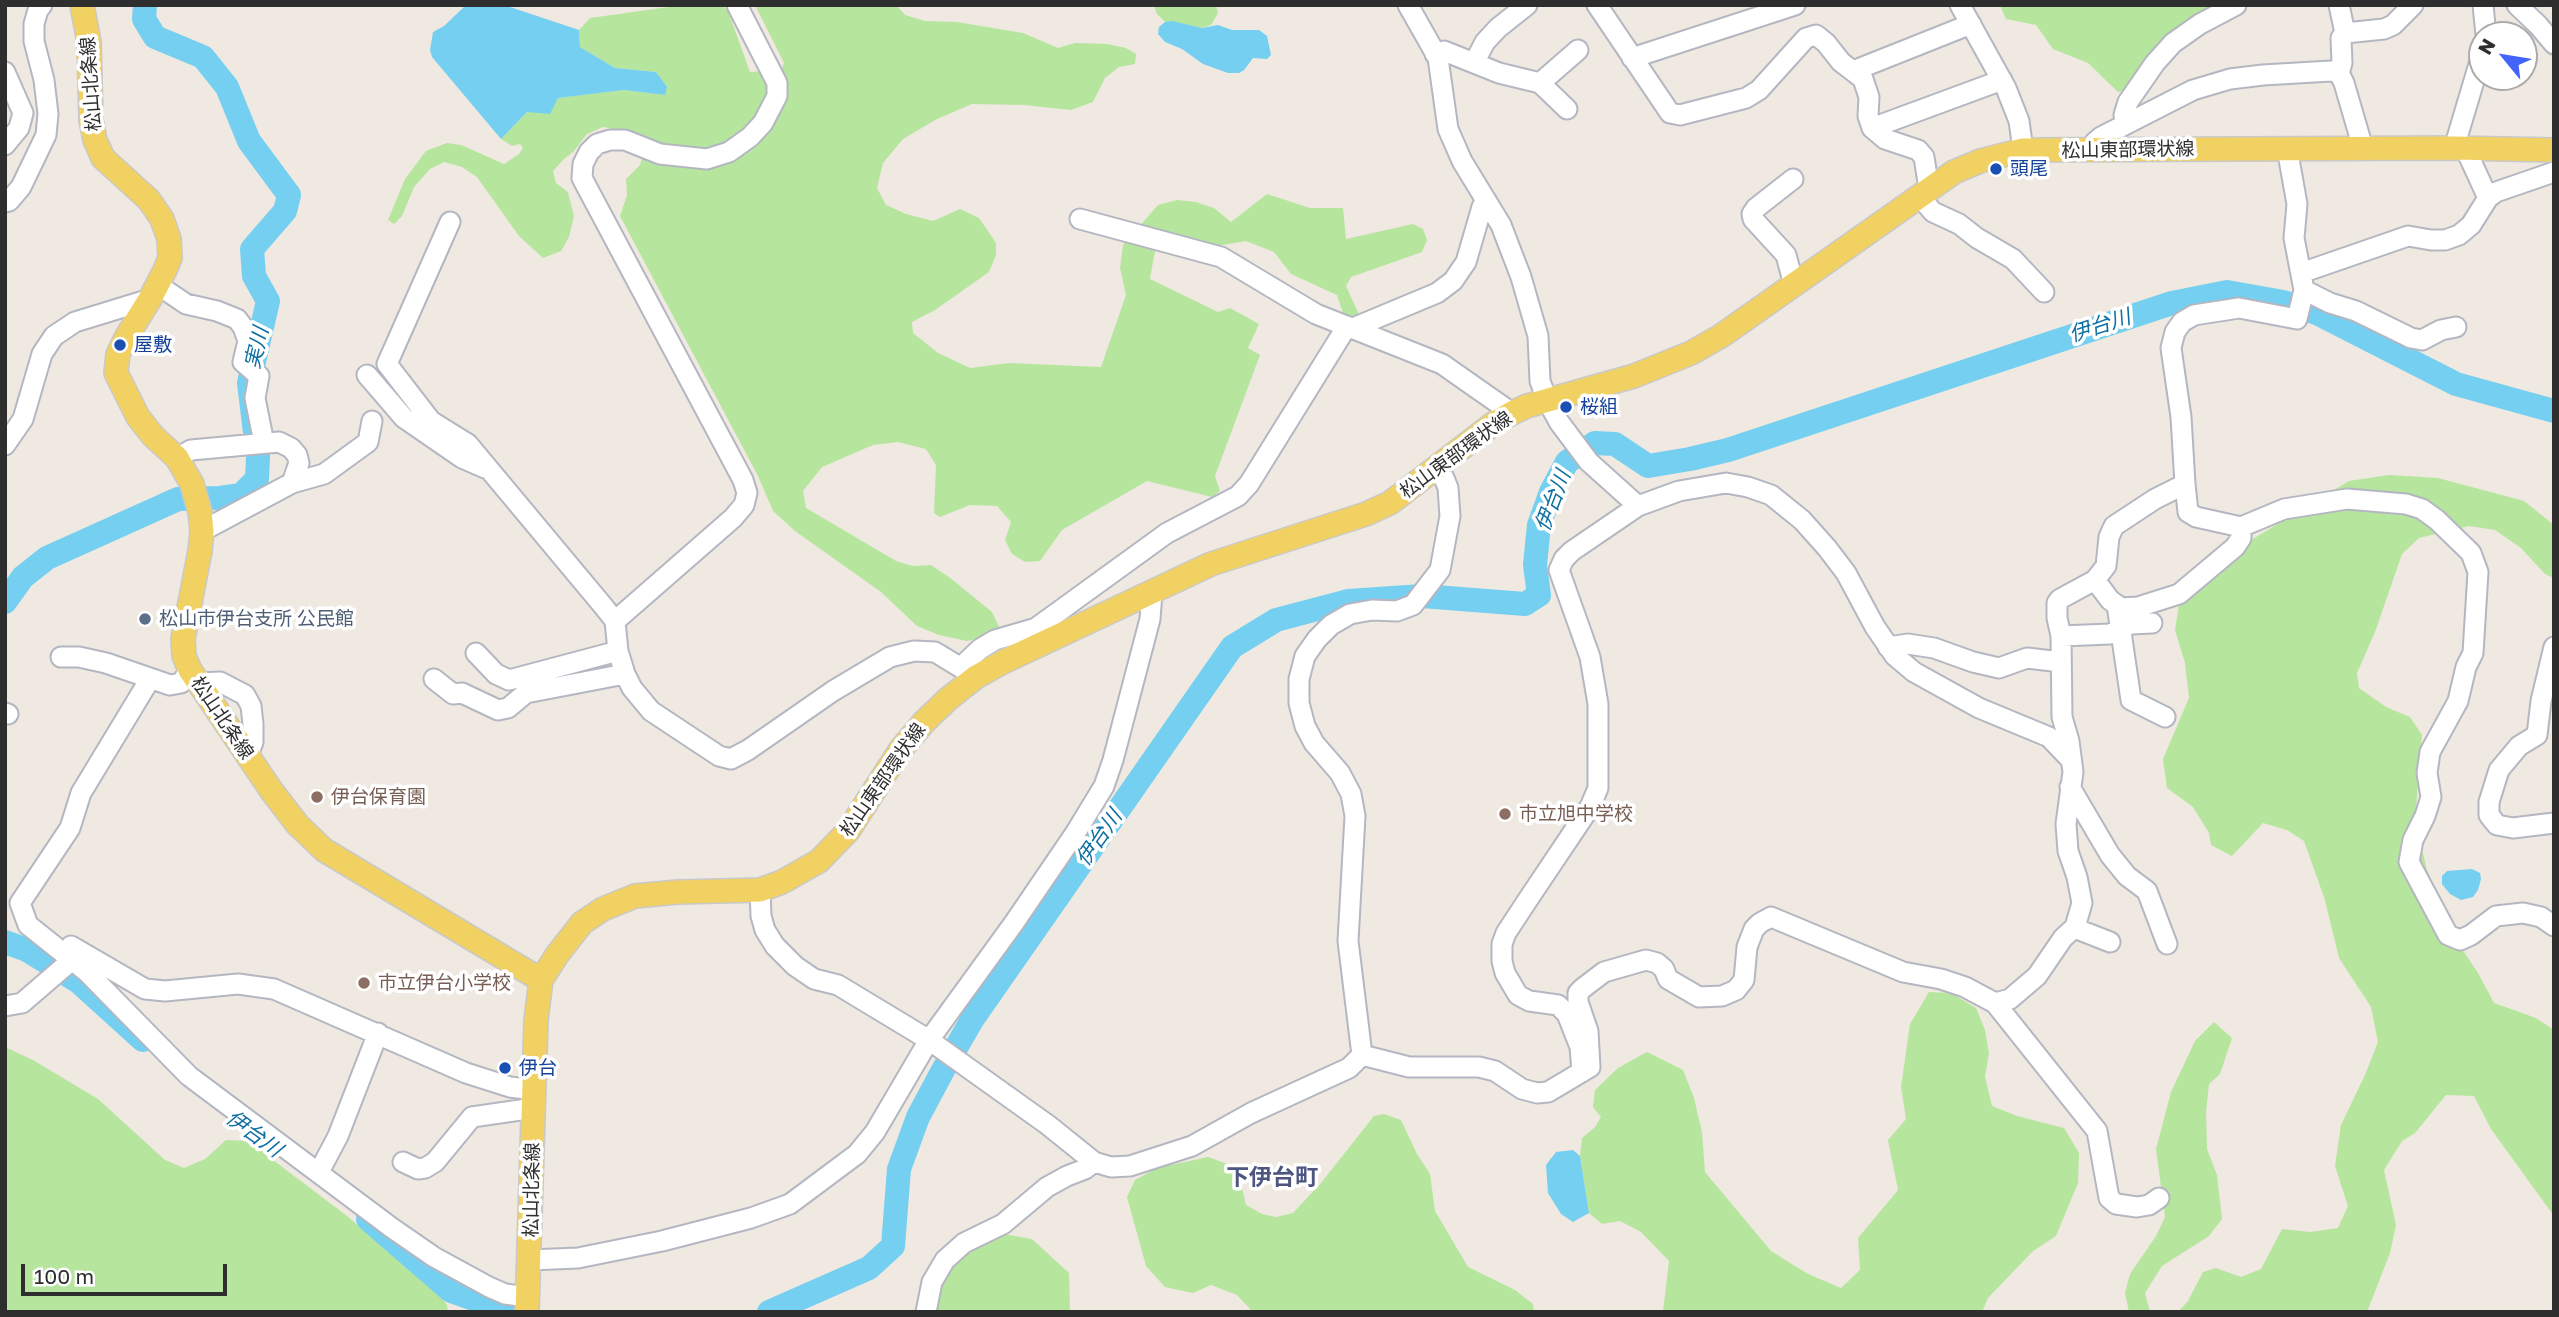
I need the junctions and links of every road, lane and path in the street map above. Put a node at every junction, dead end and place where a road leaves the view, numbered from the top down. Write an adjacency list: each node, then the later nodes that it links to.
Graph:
1 (42, 5): 41 (street)
2 (82, 5): 45 (main road, 松山北条線)
3 (737, 5): 67 (street)
4 (1408, 5): 17 (street)
5 (1527, 5): 19 (street)
6 (1597, 5): 18 (street)
7 (1795, 5): 18 (street)
8 (1960, 5): 13 (street)
9 (2236, 5): 27 (street)
10 (2339, 5): 14 (street)
11 (2413, 5): 14 (street)
12 (2517, 5): 15 (street)
13 (1971, 24): 20 (street); 23 (street)
14 (2345, 33): 22 (street)
15 (2554, 44)
16 (1578, 50): 24 (street)
17 (1435, 54): 19 (street); 40 (street)
18 (1632, 58): 20 (street)
19 (1474, 63): 24 (street)
20 (1853, 71): 28 (street)
21 (5, 72): 29 (street)
22 (2339, 73): 27 (street); 31 (street)
23 (2002, 80): 28 (street); 33 (street)
24 (1540, 83): 26 (street)
25 (2473, 91): 32 (street)
26 (1567, 108)
27 (2126, 124): 34 (street)
28 (1872, 128): 38 (street)
29 (5, 145)
30 (2287, 148): 31 (main road, 松山東部環状線); 34 (main road, 松山東部環状線); 47 (street)
31 (2363, 148): 32 (main road, 松山東部環状線)
32 (2460, 148): 35 (main road, 松山東部環状線); 39 (street)
33 (2023, 150): 34 (main road, 松山東部環状線); 38 (main road, 松山東部環状線)
34 (2091, 150)
35 (2554, 150)
36 (2554, 172): 39 (street)
37 (1793, 179): 44 (street)
38 (1924, 193): 44 (main road, 松山東部環状線); 46 (street)
39 (2488, 198): 47 (street)
40 (1486, 200): 48 (street); 51 (street)
41 (5, 202)
42 (1080, 219): 48 (street)
43 (450, 222): 57 (street)
44 (1794, 285): 51 (main road, 松山東部環状線)
45 (154, 292): 54 (street); 55 (street); 56 (main road, 松山北条線)
46 (2044, 292)
47 (2302, 294): 49 (street); 60 (street)
48 (1350, 327): 52 (street); 77 (street)
49 (2456, 327)
50 (367, 375): 57 (street)
51 (1547, 400): 52 (main road, 松山東部環状線); 61 (street)
52 (1512, 413): 58 (main road, 松山東部環状線)
53 (372, 421): 59 (street)
54 (258, 443): 56 (street); 59 (street)
55 (5, 445)
56 (177, 458): 63 (main road, 松山北条線)
57 (487, 468): 67 (street)
58 (1436, 469): 65 (main road, 松山東部環状線); 99 (street)
59 (292, 483): 63 (street)
60 (2185, 484): 62 (street); 64 (street)
61 (1638, 506): 71 (street); 100 (street)
62 (2241, 527): 66 (street); 89 (street)
63 (202, 531): 79 (main road, 松山北条線)
64 (2095, 580): 66 (street); 70 (street)
65 (1152, 593): 77 (main road, 松山東部環状線); 98 (street)
66 (2116, 605): 69 (street)
67 (615, 621): 73 (street)
68 (2152, 623): 69 (street)
69 (2119, 630): 70 (street); 82 (street)
70 (2061, 636): 76 (street)
71 (1888, 647): 76 (street); 84 (street)
72 (2554, 647): 86 (street)
73 (618, 651): 74 (street); 78 (street)
74 (476, 653)
75 (61, 657): 80 (street)
76 (2061, 662): 84 (street)
77 (969, 672): 78 (street); 87 (main road, 松山東部環状線)
78 (625, 674): 81 (street)
79 (195, 677): 80 (street); 83 (main road, 松山北条線); 83 (street)
80 (150, 679): 88 (street)
81 (434, 680)
82 (2165, 716)
83 (248, 755): 94 (main road, 松山北条線)
84 (2071, 760): 85 (street)
85 (2070, 787): 90 (street); 92 (street)
86 (2554, 823)
87 (760, 890): 94 (main road, 松山東部環状線); 98 (street)
88 (12, 898): 93 (street); 97 (street)
89 (2554, 926)
90 (2078, 933): 91 (street); 95 (street)
91 (2110, 942)
92 (2167, 944)
93 (63, 968): 96 (street); 104 (street)
94 (541, 980): 101 (main road, 松山北条線)
95 (1994, 1003): 100 (street); 105 (street)
96 (5, 1006)
97 (378, 1033): 101 (street); 104 (street)
98 (929, 1040): 103 (street); 106 (street)
99 (1362, 1055): 100 (street); 103 (street)
100 (1582, 1072)
101 (534, 1099): 102 (street); 106 (main road, 松山北条線)
102 (403, 1162)
103 (1094, 1162): 108 (street)
104 (319, 1172): 107 (street)
105 (2159, 1198)
106 (530, 1260): 107 (main road, 松山北条線)
107 (527, 1304)
108 (926, 1312)

